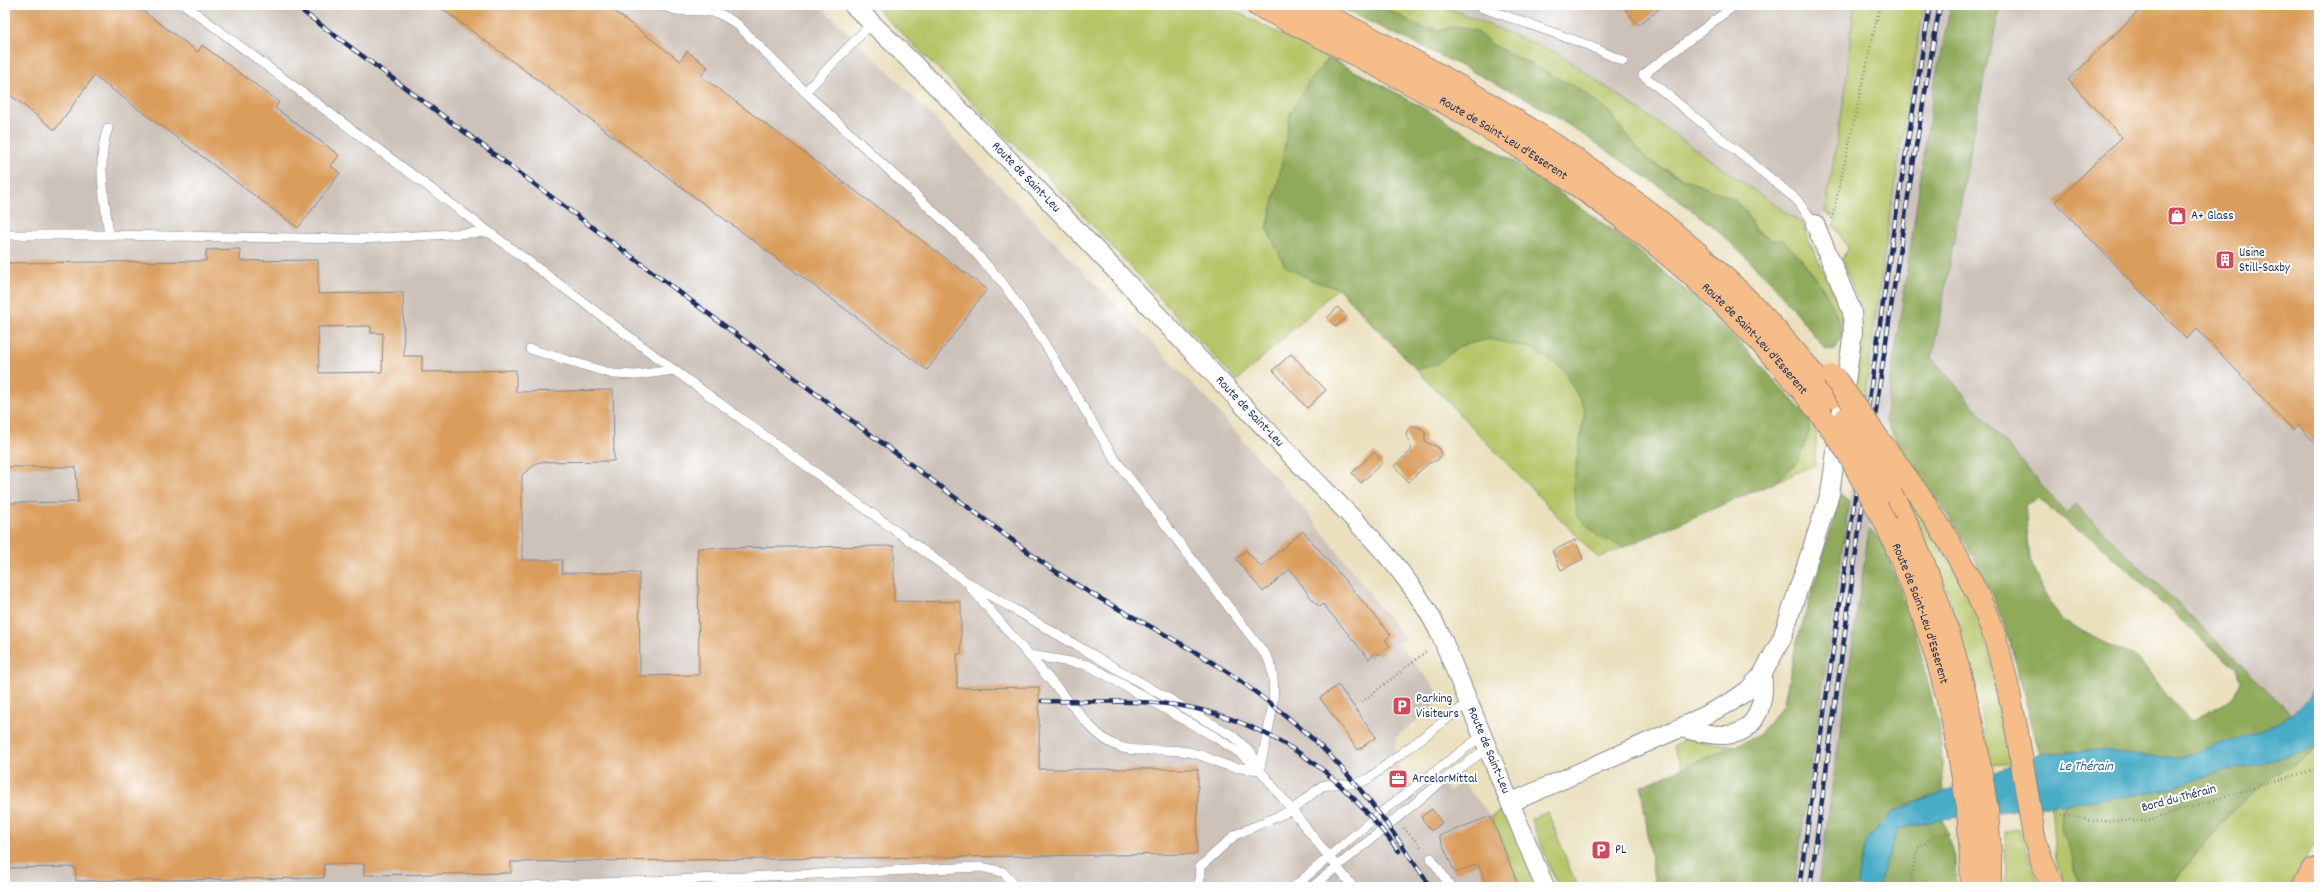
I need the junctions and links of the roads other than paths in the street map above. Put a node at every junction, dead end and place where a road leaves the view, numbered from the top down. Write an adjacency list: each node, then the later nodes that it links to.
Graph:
1 (185, 5): 14 (lane)
2 (662, 5): 8 (lane)
3 (853, 5): 9 (street, Route de Saint-Leu)
4 (1257, 5): 26 (main road, Route de Saint-Leu d'Esserent, bridge)
5 (1304, 5): 17 (main road, Route de Saint-Leu d'Esserent)
6 (1475, 5): 10 (lane)
7 (1736, 5): 13 (lane)
8 (704, 8): 11 (lane)
9 (872, 23): 11 (lane); 23 (street, Route de Saint-Leu)
10 (1623, 62)
11 (806, 92): 27 (lane)
12 (108, 128): 16 (lane)
13 (1818, 230): 22 (street)
14 (488, 232): 16 (lane); 19 (lane)
15 (5, 235): 16 (lane)
16 (109, 235)
17 (1767, 321): 26 (main road, Route de Saint-Leu d'Esserent, bridge); 45 (main road, bridge)
18 (530, 349): 19 (lane)
19 (674, 370): 20 (lane)
20 (965, 581): 21 (lane); 27 (lane)
21 (1030, 655): 27 (lane); 27 (lane)
22 (1762, 675): 24 (street); 24 (street)
23 (1469, 702): 25 (street, Route de Saint-Leu); 29 (lane)
24 (1680, 728): 28 (street)
25 (1486, 741): 28 (street, Route de Saint-Leu); 30 (lane); 33 (lane)
26 (1967, 743): 32 (main road, bridge)
27 (1260, 770): 29 (lane)
28 (1512, 802): 42 (street, Route de Saint-Leu)
29 (1292, 810): 30 (lane); 37 (lane)
30 (1329, 856): 33 (lane); 38 (lane)
31 (1431, 858): 41 (lane)
32 (1980, 859): 43 (main road); 44 (main road)
33 (1338, 867): 39 (lane); 40 (lane)
34 (708, 883): 35 (lane); 36 (lane)
35 (504, 887)
36 (1016, 887)
37 (1199, 887)
38 (1294, 887)
39 (1312, 887)
40 (1353, 887)
41 (1451, 887)
42 (1546, 887)
43 (1972, 887)
44 (1990, 887)
45 (2053, 887)

